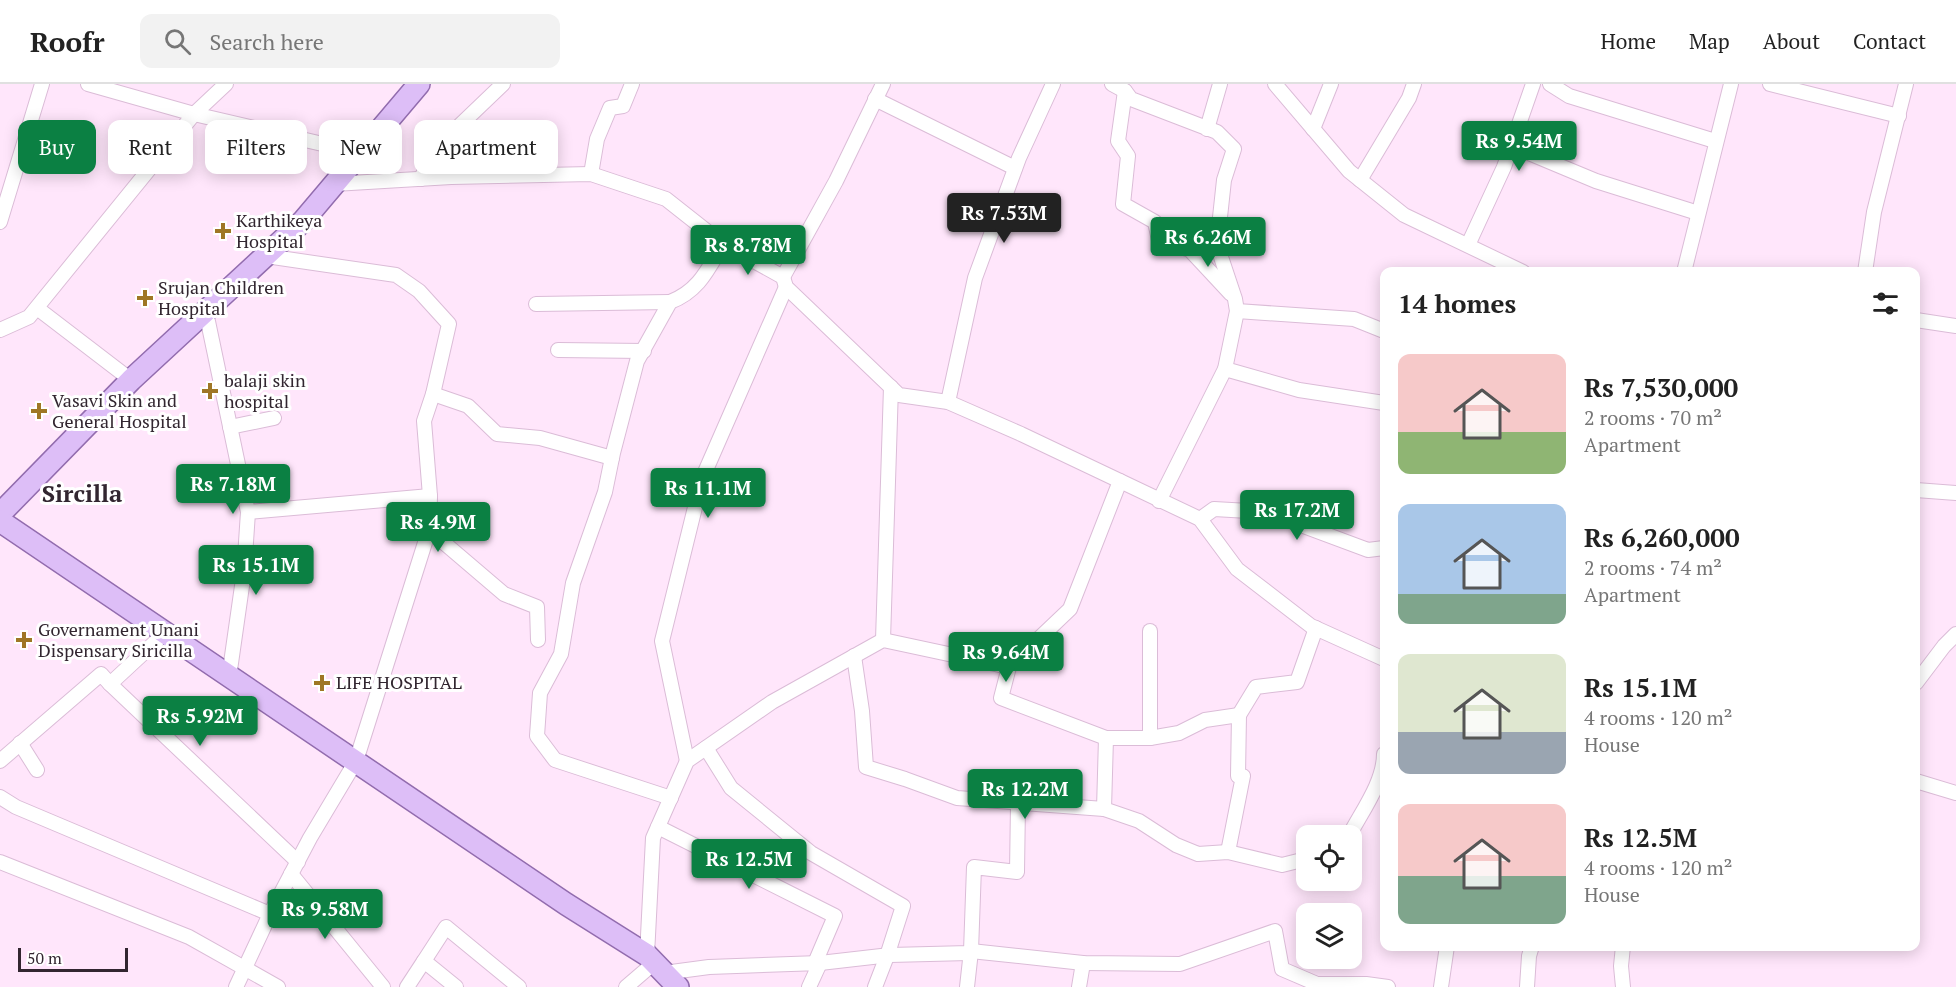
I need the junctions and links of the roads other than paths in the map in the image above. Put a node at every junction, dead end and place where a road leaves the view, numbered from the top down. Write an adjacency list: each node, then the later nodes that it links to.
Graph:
1 (42, 84): 37 (street)
2 (88, 84): 22 (street)
3 (226, 84): 22 (street)
4 (419, 84): 24 (main road)
5 (502, 84): 33 (street)
6 (632, 84): 32 (street)
7 (883, 84): 21 (street)
8 (1053, 84): 30 (street)
9 (1112, 84): 20 (street)
10 (1220, 84): 25 (street)
11 (1275, 84): 26 (street)
12 (1331, 84): 26 (street)
13 (1414, 84): 34 (street)
14 (1533, 84): 29 (street)
15 (1550, 84): 19 (street)
16 (1731, 84): 27 (street)
17 (1770, 84): 23 (street)
18 (1906, 84): 23 (street)
19 (1572, 90): 27 (street)
20 (1125, 91): 25 (street); 47 (street)
21 (875, 99): 30 (street); 44 (street)
22 (194, 114): 28 (street); 48 (street)
23 (1899, 116): 43 (street)
24 (389, 120)
25 (1207, 129): 47 (street)
26 (1313, 129): 34 (street)
27 (1715, 141): 36 (street)
28 (319, 143)
29 (1512, 146): 36 (street); 39 (street)
30 (1015, 168): 60 (street)
31 (343, 174): 35 (main road)
32 (591, 174): 33 (street); 38 (street)
33 (422, 178): 35 (street)
34 (1360, 180): 39 (street)
35 (334, 184): 40 (main road)
36 (1698, 213): 42 (street)
37 (0, 222)
38 (722, 245): 44 (street); 45 (street)
39 (1468, 245): 41 (street)
40 (266, 256): 49 (main road); 59 (street)
41 (1513, 267)
42 (1685, 267)
43 (1866, 267)
44 (785, 282): 58 (street); 94 (street)
45 (670, 302): 46 (street); 55 (street)
46 (536, 304)
47 (1236, 305): 52 (street); 56 (street)
48 (37, 308): 53 (street); 57 (street)
49 (206, 312): 57 (main road); 63 (street)
50 (1920, 321): 51 (street)
51 (1956, 326)
52 (1380, 329)
53 (0, 330)
54 (558, 350): 55 (street)
55 (644, 351): 64 (street)
56 (1225, 369): 61 (street); 69 (street)
57 (131, 380): 71 (main road)
58 (891, 387): 60 (street); 81 (street)
59 (433, 394): 64 (street); 68 (street)
60 (948, 402): 65 (street)
61 (1380, 402)
62 (274, 418): 63 (street)
63 (230, 427): 70 (street)
64 (612, 458): 101 (street)
65 (1120, 482): 69 (street); 84 (street)
66 (1920, 490): 67 (street)
67 (1956, 493)
68 (430, 496): 70 (street); 74 (street)
69 (1159, 501): 72 (street)
70 (248, 512): 85 (street)
71 (0, 514)
72 (1200, 519): 75 (street); 76 (street)
73 (0, 521): 78 (main road)
74 (429, 530): 80 (street); 95 (street)
75 (1380, 548)
76 (1316, 628): 83 (street); 88 (street)
77 (1150, 631): 90 (street)
78 (165, 633): 85 (main road); 87 (street)
79 (1956, 634): 86 (street)
80 (538, 640)
81 (883, 640): 82 (street); 84 (street)
82 (854, 656): 92 (street); 102 (street)
83 (1380, 657)
84 (1009, 668): 89 (street)
85 (230, 677): 95 (main road)
86 (1920, 678)
87 (110, 684): 91 (street); 109 (street)
88 (1239, 715): 90 (street); 106 (street)
89 (1106, 738): 90 (street); 103 (street)
90 (1150, 738)
91 (20, 743): 93 (street); 96 (street)
92 (706, 748): 94 (street); 115 (street)
93 (0, 760)
94 (687, 760): 101 (street)
95 (356, 761): 109 (street); 120 (main road)
96 (37, 771)
97 (1920, 782): 99 (street)
98 (1380, 788): 104 (street)
99 (1956, 793)
100 (0, 797): 110 (street)
101 (671, 798): 105 (street)
102 (1018, 804): 103 (street); 111 (street)
103 (1104, 809): 106 (street)
104 (1356, 825)
105 (658, 827): 117 (street); 120 (street)
106 (1228, 852): 108 (street)
107 (0, 862): 119 (street)
108 (1296, 862)
109 (295, 868): 110 (street); 123 (street)
110 (270, 914): 119 (street)
111 (971, 951): 115 (street); 118 (street); 130 (street)
112 (1446, 951): 133 (street)
113 (1530, 951): 134 (street)
114 (1622, 951): 135 (street)
115 (887, 956): 117 (street); 129 (street)
116 (424, 961): 124 (street); 125 (street); 126 (street)
117 (818, 963): 120 (street); 128 (street)
118 (1083, 963): 131 (street); 132 (street)
119 (244, 967): 121 (street); 122 (street)
120 (661, 970): 127 (street)
121 (236, 987)
122 (278, 987)
123 (383, 987)
124 (407, 987)
125 (456, 987)
126 (519, 987)
127 (626, 987)
128 (809, 987)
129 (875, 987)
130 (967, 987)
131 (1079, 987)
132 (1388, 987)
133 (1441, 987)
134 (1527, 987)
135 (1623, 987)

